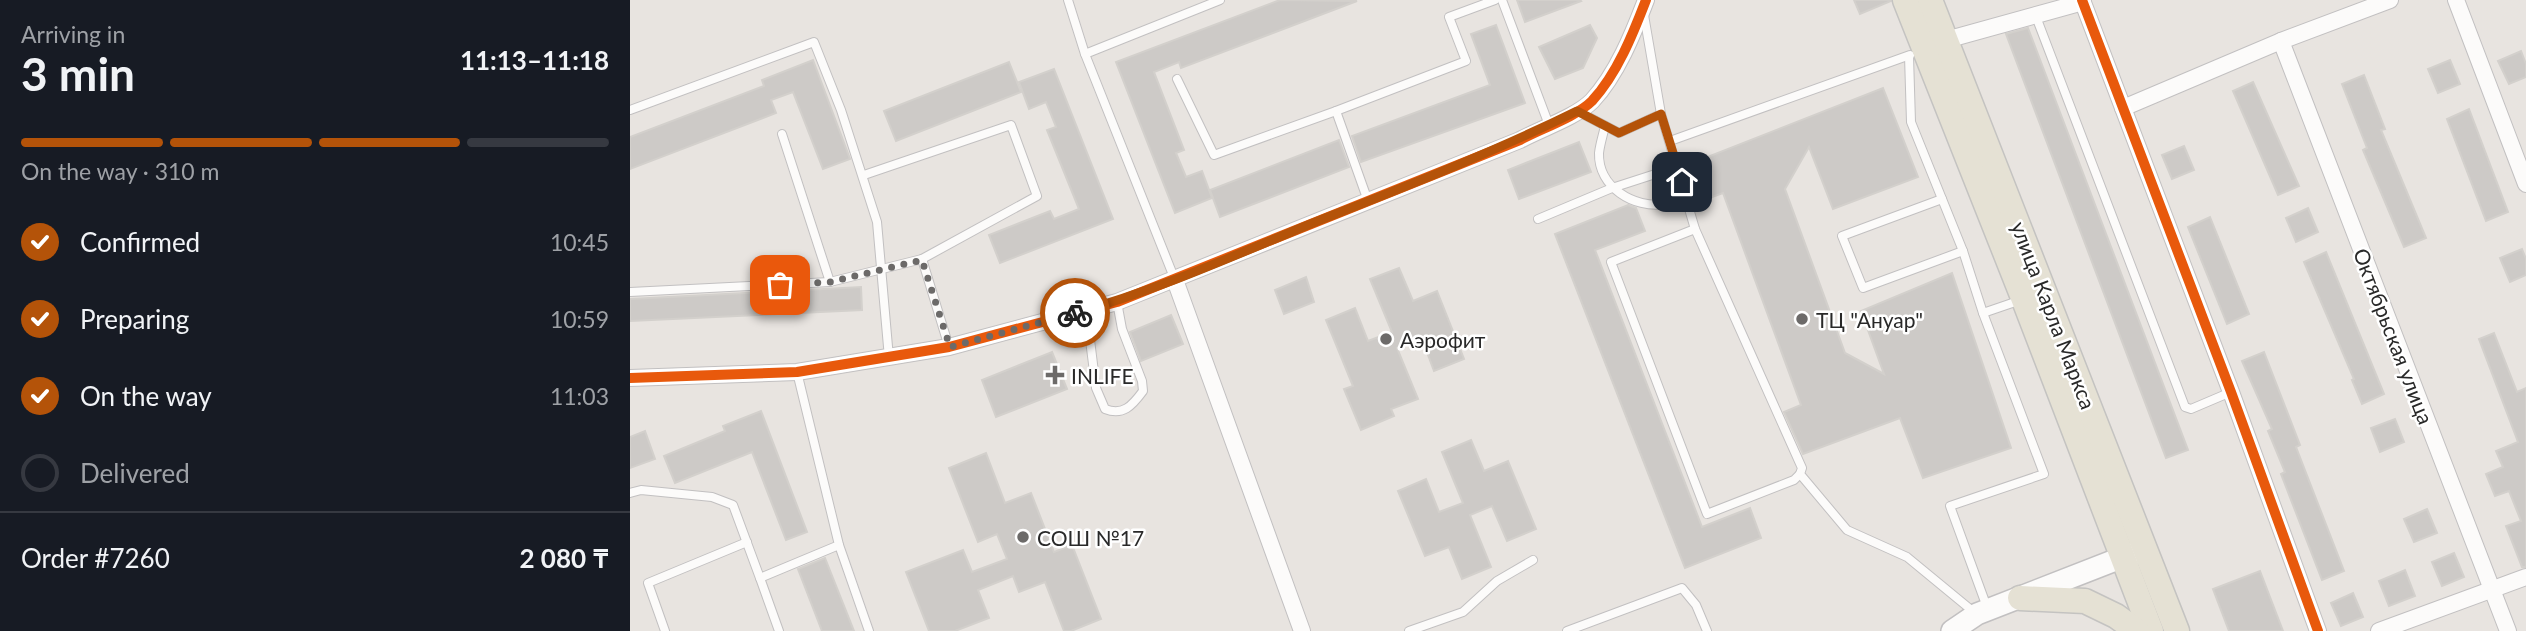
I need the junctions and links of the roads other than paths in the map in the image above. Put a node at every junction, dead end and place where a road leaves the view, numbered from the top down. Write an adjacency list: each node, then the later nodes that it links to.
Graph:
1 (1068, 0): 15 (lane)
2 (1220, 0): 15 (lane)
3 (1495, 0): 19 (lane)
4 (1502, 0): 22 (lane)
5 (1905, 0): 14 (main road, улица Карла Маркса)
6 (1930, 0): 12 (main road, улица Карла Маркса)
7 (2390, 0): 13 (street)
8 (2456, 0): 28 (street)
9 (2083, 1): 11 (street); 17 (street)
10 (1645, 4): 20 (street); 21 (lane)
11 (2035, 14): 12 (street); 49 (lane)
12 (1946, 40): 54 (main road, улица Карла Маркса)
13 (2281, 41): 17 (street); 59 (street, Октябрьская улица)
14 (1915, 49): 25 (lane); 31 (lane); 41 (main road, улица Карла Маркса)
15 (1086, 54): 38 (lane)
16 (1177, 79): 19 (lane)
17 (2123, 108): 49 (street)
18 (630, 110): 27 (lane)
19 (1336, 111): 32 (lane)
20 (1577, 111): 22 (street); 23 (lane)
21 (1661, 114): 23 (lane); 25 (lane)
22 (1549, 125): 32 (street)
23 (1605, 126): 29 (lane)
24 (782, 134): 39 (lane)
25 (1670, 141): 26 (lane)
26 (1677, 167): 29 (lane); 30 (lane)
27 (864, 175): 36 (lane); 37 (lane)
28 (2526, 184)
29 (1612, 188): 30 (lane); 33 (lane)
30 (1686, 198): 34 (lane)
31 (1942, 199): 35 (lane); 35 (lane)
32 (1368, 201): 38 (street)
33 (1538, 219)
34 (1695, 229): 50 (lane); 50 (lane)
35 (1963, 251): 44 (lane)
36 (922, 260): 37 (lane); 45 (lane)
37 (880, 271): 39 (lane); 46 (lane)
38 (1175, 280): 42 (street); 65 (street)
39 (830, 282): 40 (lane)
40 (630, 292)
41 (2024, 299): 44 (lane); 55 (main road, улица Карла Маркса)
42 (1117, 302): 43 (street); 43 (lane)
43 (1080, 312): 45 (street)
44 (1983, 313): 61 (lane)
45 (950, 347): 46 (street)
46 (889, 358): 47 (street)
47 (797, 372): 48 (street); 53 (lane)
48 (630, 378)
49 (2231, 392): 73 (street)
50 (1800, 474): 61 (lane)
51 (630, 493): 52 (lane)
52 (747, 542): 58 (lane); 62 (lane)
53 (839, 545): 58 (lane); 64 (lane)
54 (2146, 548): 55 (street); 72 (main road, улица Карла Маркса)
55 (2122, 558): 60 (street); 71 (main road, улица Карла Маркса)
56 (1533, 560): 66 (lane)
57 (2526, 577): 59 (street)
58 (760, 578): 63 (lane)
59 (2492, 589): 74 (street); 75 (street, Октябрьская улица)
60 (2020, 598): 61 (street); 70 (main road)
61 (1982, 612): 69 (street)
62 (665, 631)
63 (779, 631)
64 (869, 631)
65 (1303, 631)
66 (1409, 631)
67 (1567, 631): 68 (lane)
68 (1707, 631)
69 (1952, 631)
70 (2137, 631)
71 (2151, 631)
72 (2177, 631)
73 (2318, 631)
74 (2379, 631)
75 (2508, 631)

